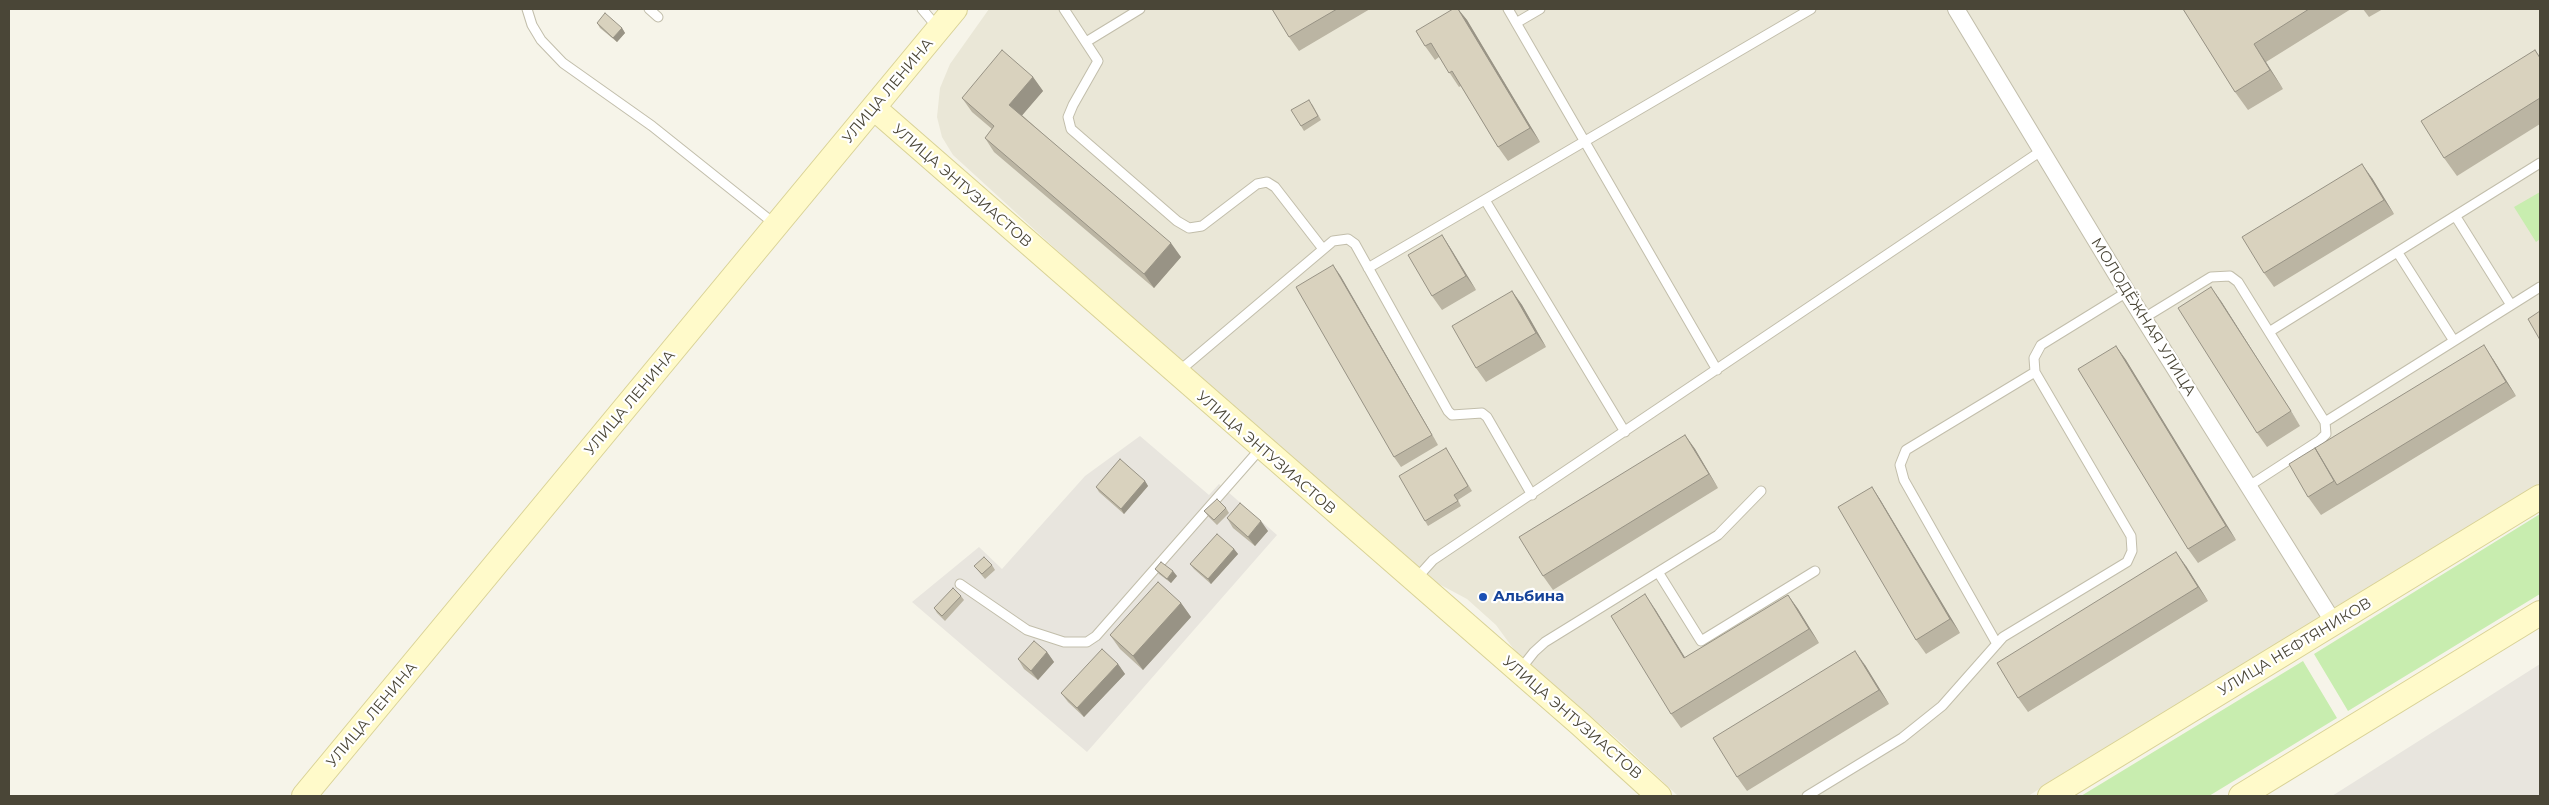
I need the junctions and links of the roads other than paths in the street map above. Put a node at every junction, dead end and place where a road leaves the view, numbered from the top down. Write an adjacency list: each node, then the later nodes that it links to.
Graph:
1 (527, 9): 21 (lane)
2 (649, 9): 11 (lane)
3 (922, 9): 13 (lane)
4 (955, 9): 13 (main road, УЛИЦА ЛЕНИНА)
5 (1064, 9): 14 (lane)
6 (1140, 9): 14 (lane)
7 (1508, 9): 12 (lane)
8 (1540, 9): 12 (lane)
9 (1811, 9): 16 (lane)
10 (1956, 9): 17 (street, МОЛОДЁЖНАЯ УЛИЦА)
11 (658, 17)
12 (1516, 23): 16 (lane)
13 (939, 30): 15 (main road, УЛИЦА ЛЕНИНА)
14 (1086, 42): 22 (lane)
15 (874, 108): 21 (main road, УЛИЦА ЛЕНИНА); 33 (main road, УЛИЦА ЭНТУЗИАСТОВ)
16 (1584, 142): 19 (lane); 31 (lane)
17 (2041, 151): 26 (street, МОЛОДЁЖНАЯ УЛИЦА); 31 (lane)
18 (2540, 163): 20 (lane)
19 (1485, 200): 24 (lane); 35 (lane)
20 (2456, 217): 23 (lane); 27 (lane)
21 (776, 225): 49 (main road, УЛИЦА ЛЕНИНА)
22 (1323, 249): 24 (lane); 33 (lane)
23 (2398, 253): 29 (lane); 30 (lane)
24 (1368, 268): 39 (lane)
25 (2540, 287): 27 (lane)
26 (2127, 292): 28 (street, МОЛОДЁЖНАЯ УЛИЦА); 32 (lane)
27 (2511, 305): 30 (lane)
28 (2144, 318): 29 (lane); 37 (street, МОЛОДЁЖНАЯ УЛИЦА)
29 (2269, 332): 34 (lane)
30 (2454, 341): 34 (lane)
31 (1717, 370): 35 (lane)
32 (2035, 372): 47 (lane); 47 (lane)
33 (1176, 374): 36 (main road, УЛИЦА ЭНТУЗИАСТОВ)
34 (2325, 422): 37 (lane)
35 (1625, 432): 39 (lane)
36 (1261, 448): 43 (main road, УЛИЦА ЭНТУЗИАСТОВ); 44 (lane)
37 (2249, 486): 46 (street, МОЛОДЁЖНАЯ УЛИЦА)
38 (1761, 491): 42 (lane)
39 (1532, 495): 43 (lane)
40 (2540, 497): 46 (main road, УЛИЦА НЕФТЯНИКОВ)
41 (1815, 571): 42 (lane)
42 (1658, 572): 48 (lane)
43 (1414, 581): 48 (main road, УЛИЦА ЭНТУЗИАСТОВ)
44 (960, 584)
45 (2540, 613): 53 (main road)
46 (2334, 623): 52 (main road, УЛИЦА НЕФТЯНИКОВ)
47 (1997, 644): 51 (lane)
48 (1519, 671): 50 (main road, УЛИЦА ЭНТУЗИАСТОВ)
49 (304, 796)
50 (1659, 796)
51 (1806, 796)
52 (2050, 796)
53 (2241, 796)

